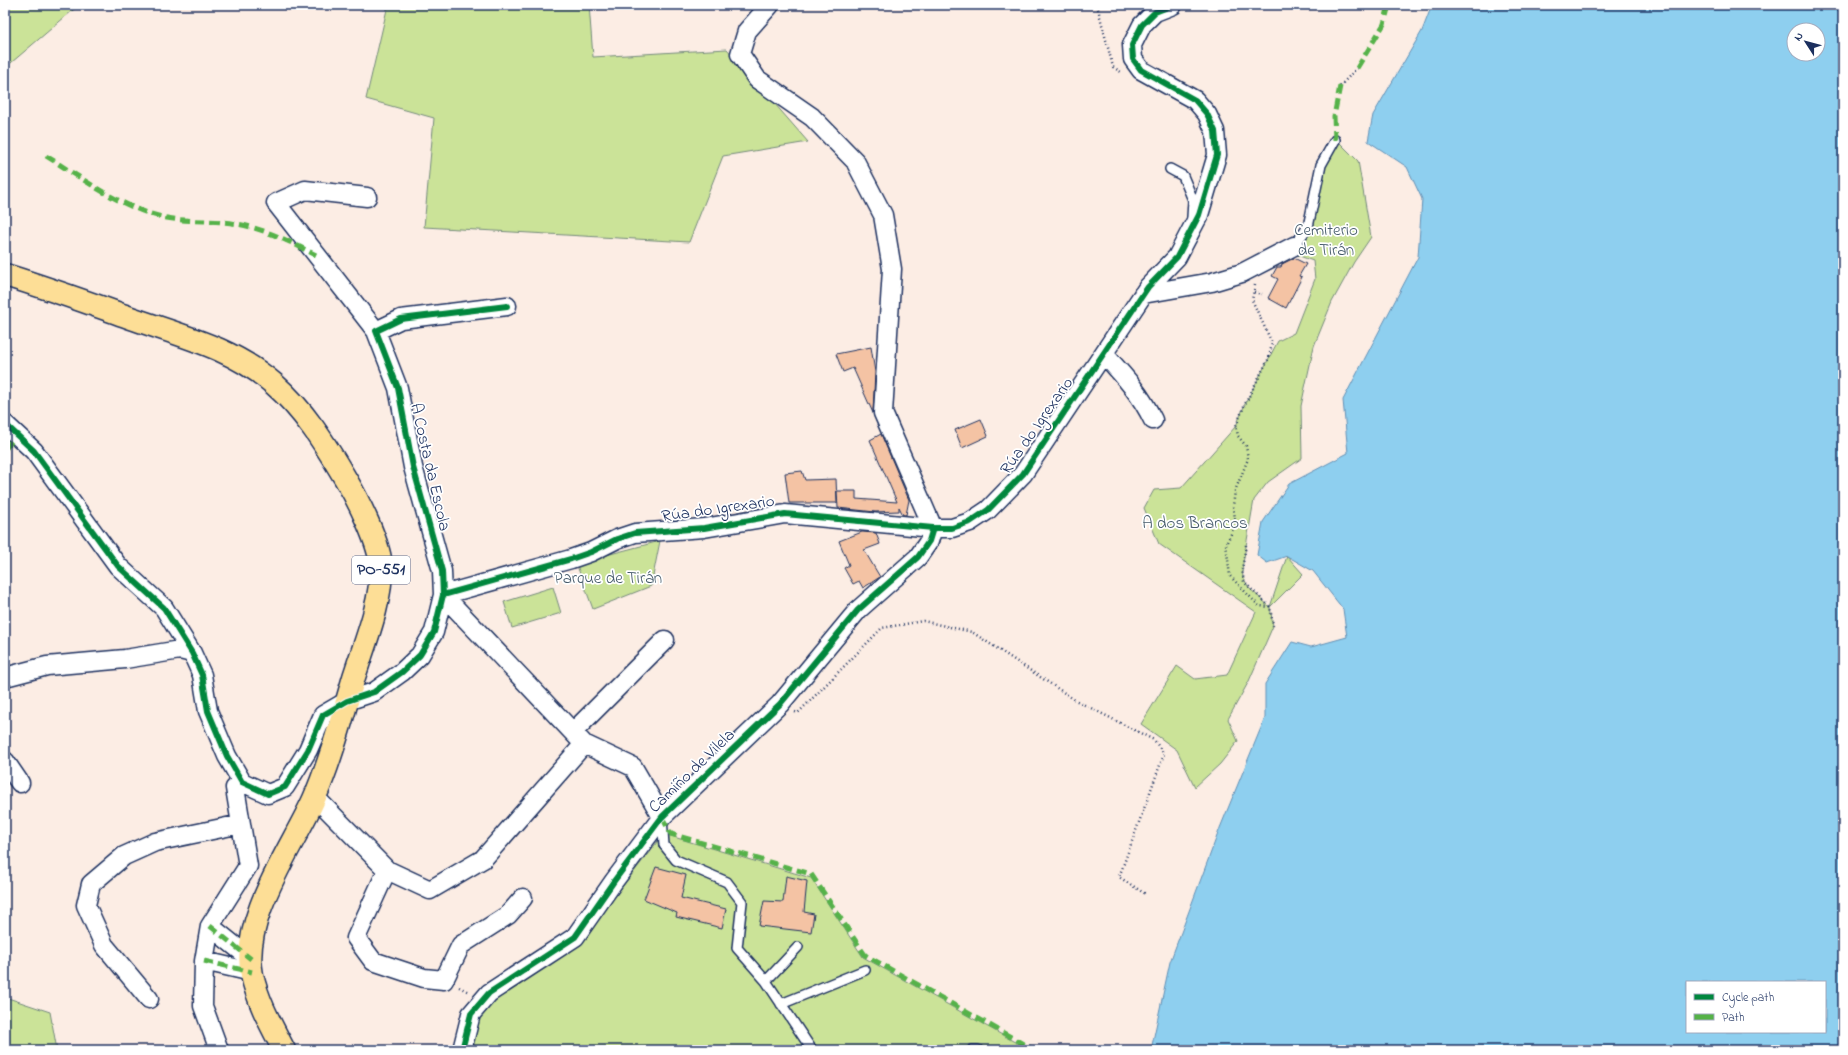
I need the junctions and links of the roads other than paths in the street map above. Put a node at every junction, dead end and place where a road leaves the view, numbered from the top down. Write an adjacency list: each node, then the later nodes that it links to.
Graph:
1 (770, 5): 15 (street)
2 (1173, 5): 6 (street, Rúa do Igrexario)
3 (1335, 140): 7 (lane)
4 (1170, 169): 6 (lane)
5 (367, 197): 11 (street, A Costa da Escola)
6 (1191, 232): 9 (street, Rúa do Igrexario)
7 (1294, 246): 9 (street)
8 (5, 275): 20 (main road, PO-551)
9 (1143, 294): 12 (street, Rúa do Igrexario)
10 (506, 306): 11 (street)
11 (376, 331): 16 (street, A Costa da Escola)
12 (1104, 354): 13 (street); 15 (street, Rúa do Igrexario)
13 (1153, 420)
14 (5, 424): 18 (street)
15 (933, 528): 16 (street, Rúa do Igrexario); 26 (street, Camiño de Vilela)
16 (443, 595): 20 (street, A Costa da Escola); 21 (street)
17 (665, 640): 21 (street)
18 (192, 653): 19 (street); 23 (street)
19 (5, 677)
20 (347, 701): 23 (street, A Costa da Escola); 25 (main road, PO-551)
21 (578, 738): 26 (street); 28 (street)
22 (5, 761): 24 (street)
23 (242, 782): 27 (street)
24 (20, 783)
25 (315, 797): 28 (street); 33 (main road, PO-551)
26 (662, 817): 35 (lane); 40 (street, Camiño de Vilela)
27 (241, 824): 30 (street); 36 (street)
28 (387, 870): 29 (street)
29 (523, 898)
30 (210, 926): 32 (street); 33 (street)
31 (798, 947): 35 (lane)
32 (204, 961): 33 (street); 38 (street)
33 (252, 966): 39 (main road, PO-551)
34 (865, 970): 37 (lane)
35 (766, 981): 37 (lane)
36 (149, 999)
37 (781, 1004): 41 (lane)
38 (219, 1050)
39 (284, 1050)
40 (462, 1050)
41 (812, 1050)
42 (972, 1050): 43 (lane)
43 (978, 1050)

